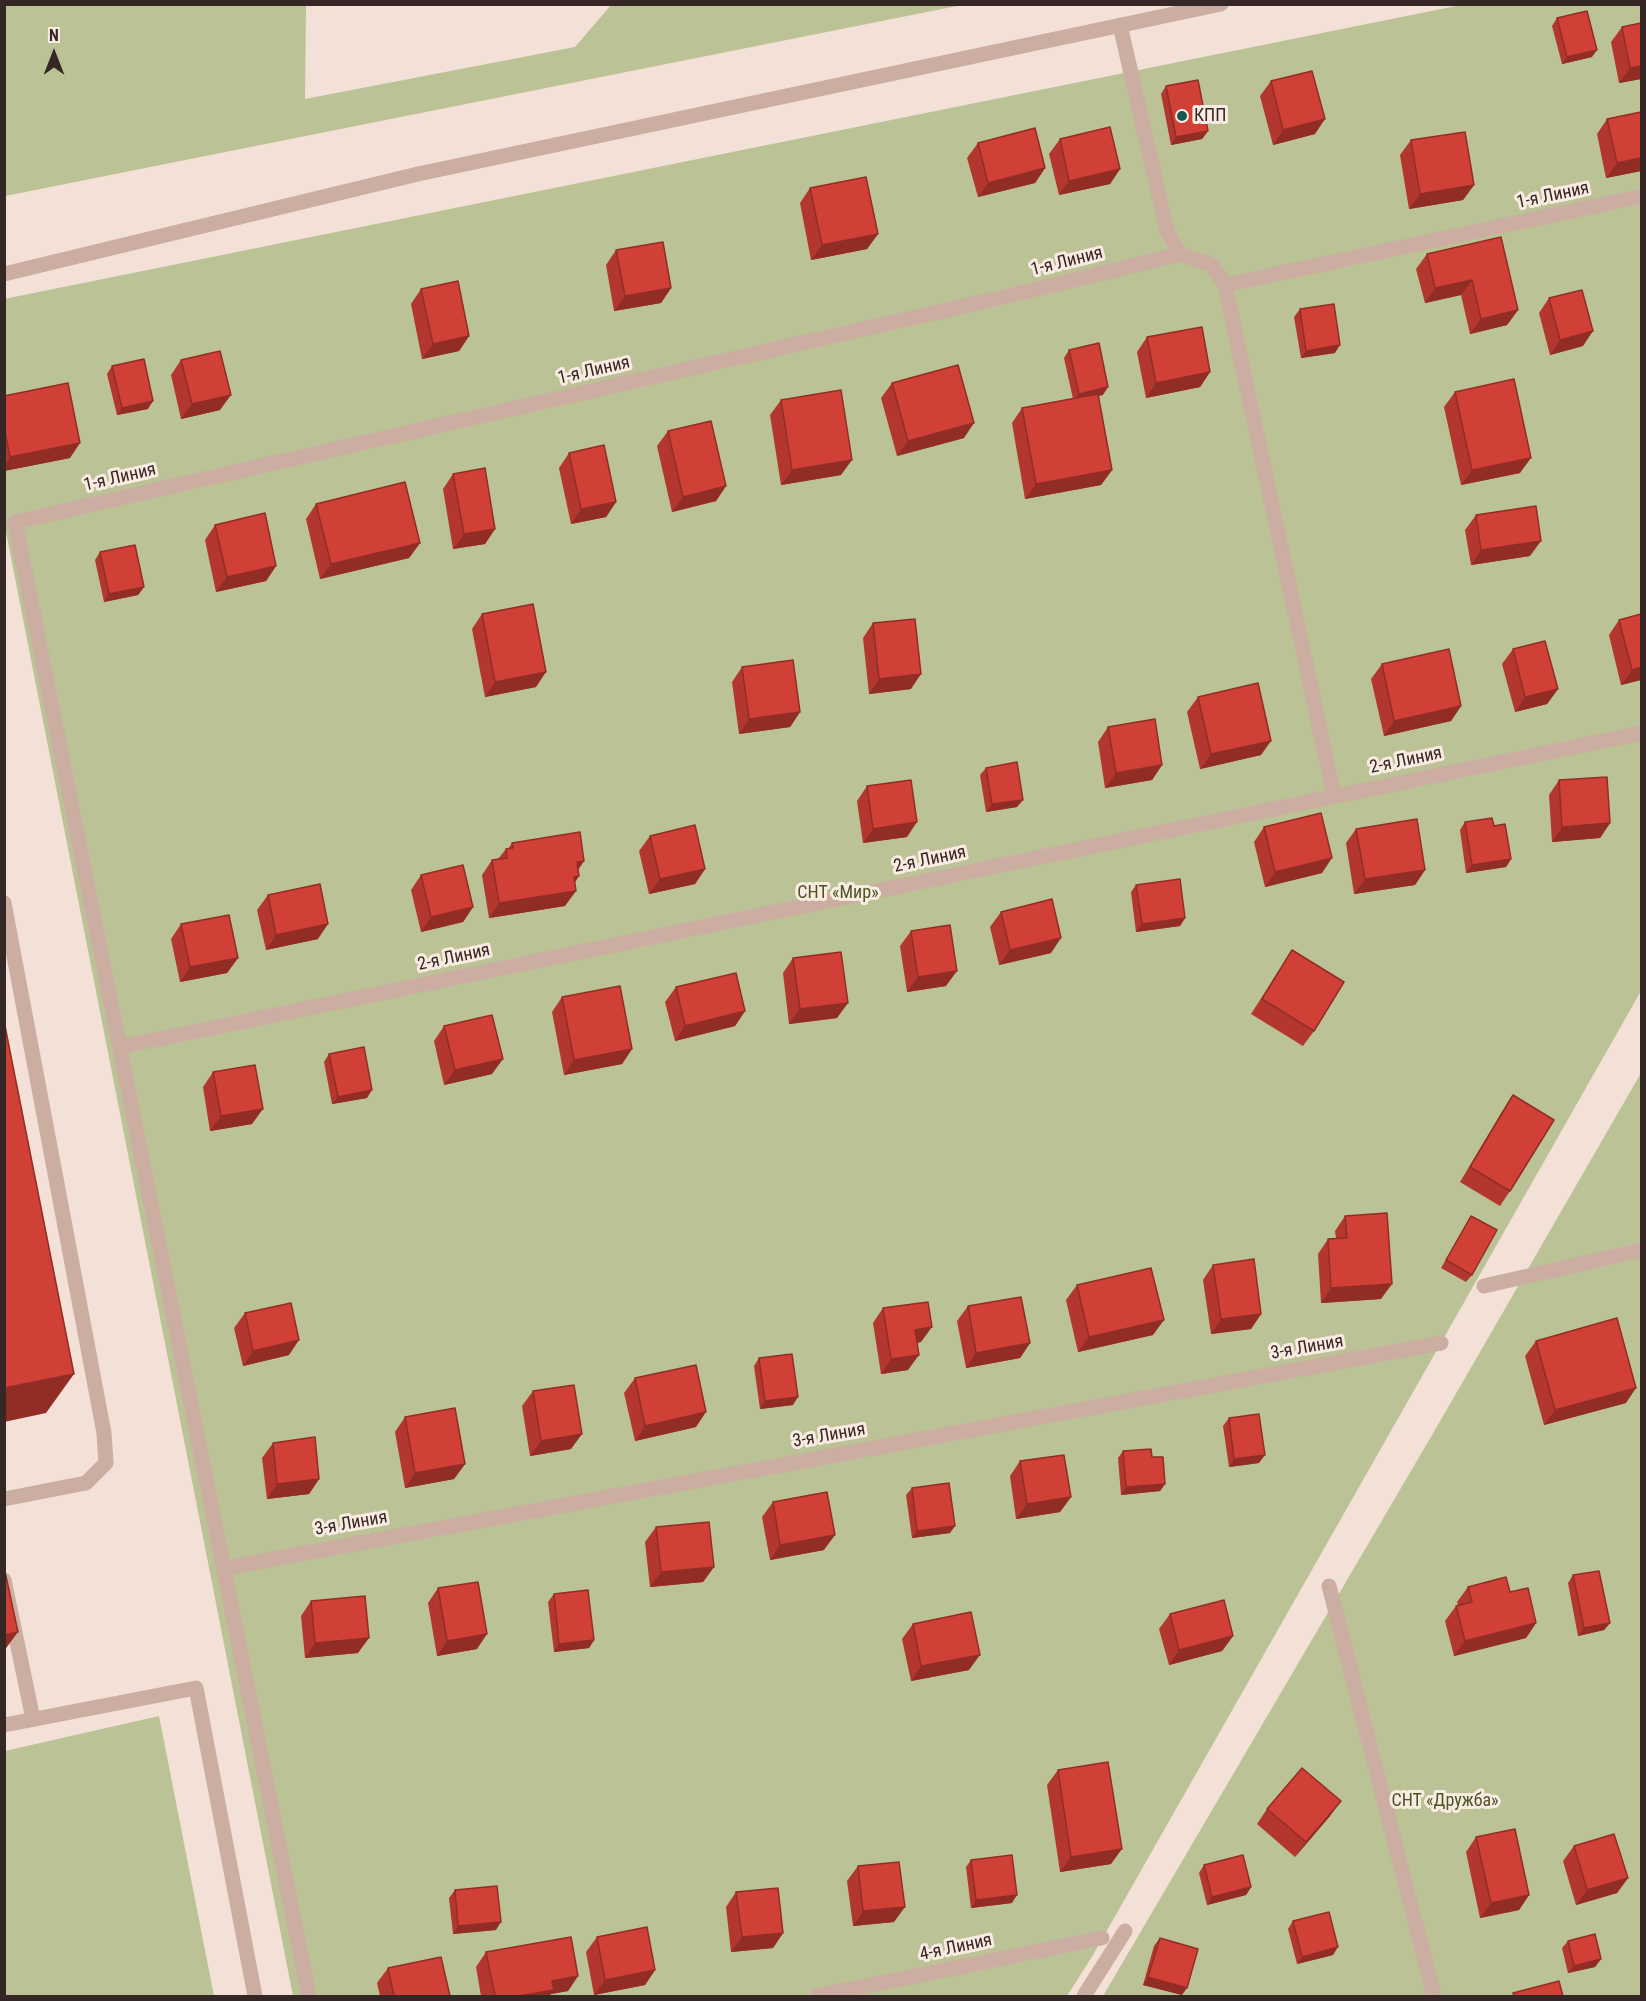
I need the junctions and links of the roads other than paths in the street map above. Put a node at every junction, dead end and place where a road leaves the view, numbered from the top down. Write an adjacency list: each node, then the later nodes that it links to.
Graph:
1 (1221, 4): 2 (street)
2 (1120, 25): 4 (street); 5 (street)
3 (1641, 196): 6 (street, 1-я Линия)
4 (1179, 254): 6 (street); 10 (street, 1-я Линия)
5 (4, 274)
6 (1225, 285): 8 (street)
7 (1641, 733): 8 (street, 2-я Линия)
8 (1334, 796): 10 (street, 2-я Линия)
9 (4, 903): 14 (street)
10 (120, 1047): 15 (street)
11 (1641, 1250): 12 (street)
12 (1484, 1286)
13 (1441, 1342): 15 (street, 3-я Линия)
14 (4, 1499)
15 (224, 1568): 23 (street)
16 (4, 1580): 18 (street)
17 (1329, 1586): 26 (street)
18 (33, 1719): 19 (street); 22 (street)
19 (4, 1725)
20 (1125, 1931): 25 (street)
21 (1102, 1938): 24 (street, 4-я Линия)
22 (255, 1996)
23 (309, 1996)
24 (817, 1996)
25 (1084, 1996)
26 (1434, 1996)

